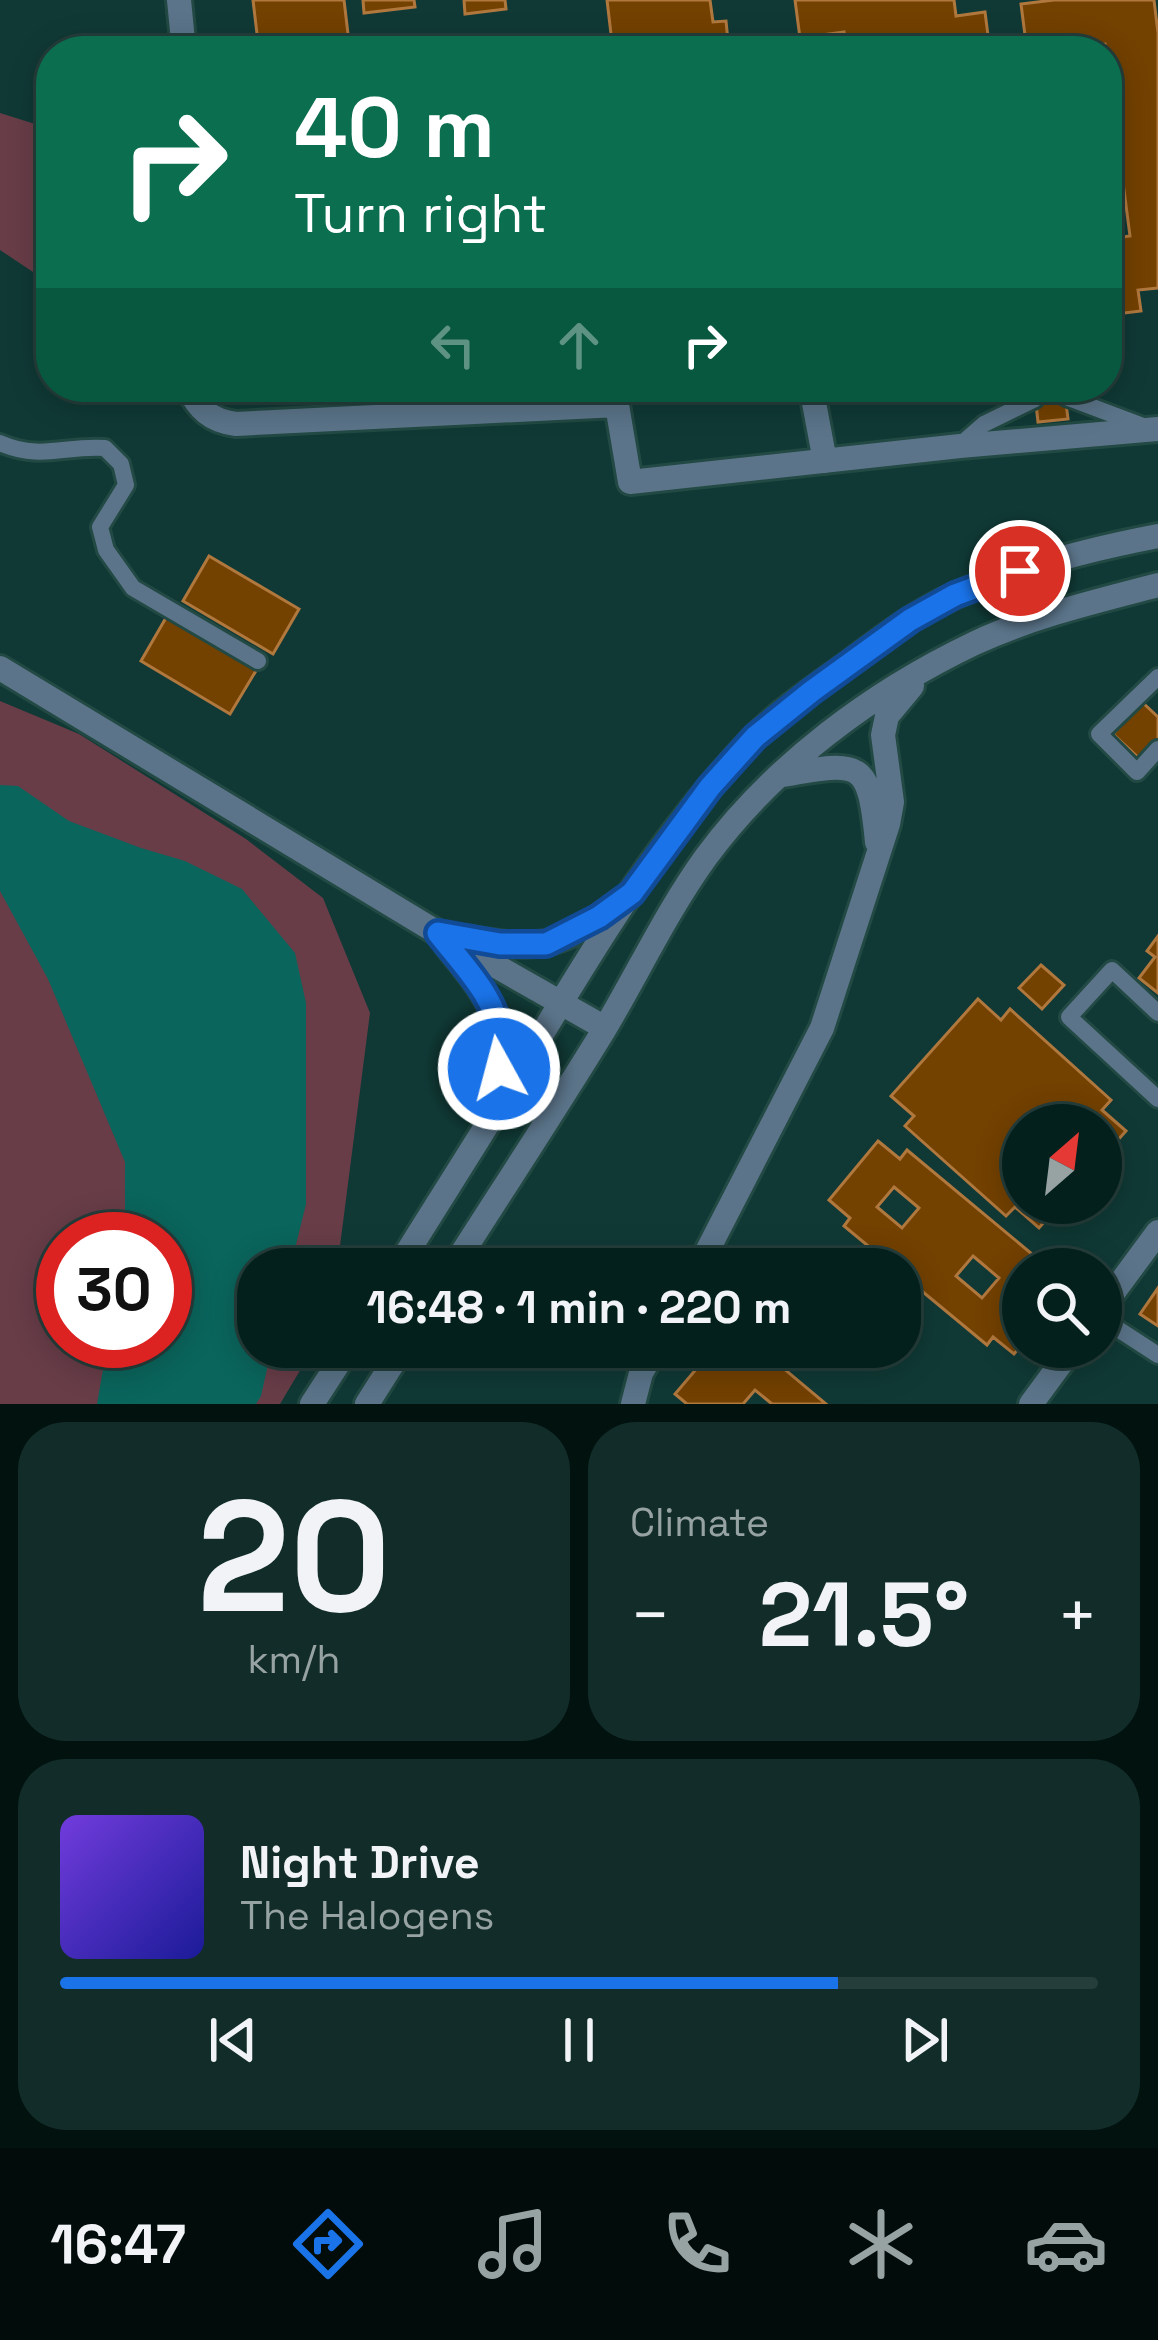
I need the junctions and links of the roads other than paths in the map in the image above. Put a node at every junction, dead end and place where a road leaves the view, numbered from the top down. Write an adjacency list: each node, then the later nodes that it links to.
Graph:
1 (179, 0): 2 (street)
2 (183, 36)
3 (197, 402): 4 (street)
4 (536, 402)
5 (619, 402): 12 (street)
6 (814, 402): 12 (street)
7 (1029, 402): 11 (lane)
8 (1076, 402): 9 (lane)
9 (1156, 429): 11 (street)
10 (0, 443): 15 (lane)
11 (959, 446): 12 (street)
12 (825, 461)
13 (1158, 536): 22 (street)
14 (1158, 586): 17 (street)
15 (258, 661)
16 (0, 668): 23 (street)
17 (927, 668): 20 (street); 21 (street)
18 (1158, 677): 19 (lane)
19 (1158, 749)
20 (780, 775): 21 (street); 26 (street)
21 (878, 851): 32 (street)
22 (632, 893): 23 (street); 24 (street)
23 (438, 933): 24 (street); 28 (street)
24 (561, 1002): 26 (street); 28 (street)
25 (1158, 1012): 27 (lane)
26 (605, 1028): 31 (street)
27 (1158, 1099)
28 (487, 1126): 30 (street)
29 (1158, 1232): 33 (street)
30 (410, 1248)
31 (465, 1248)
32 (709, 1248)
33 (1122, 1284)
34 (1122, 1329): 35 (lane)
35 (1158, 1355)
36 (335, 1368): 40 (street)
37 (390, 1368): 41 (street)
38 (644, 1368): 42 (street)
39 (1058, 1368): 43 (street)
40 (312, 1404)
41 (367, 1404)
42 (633, 1404)
43 (1031, 1404)

